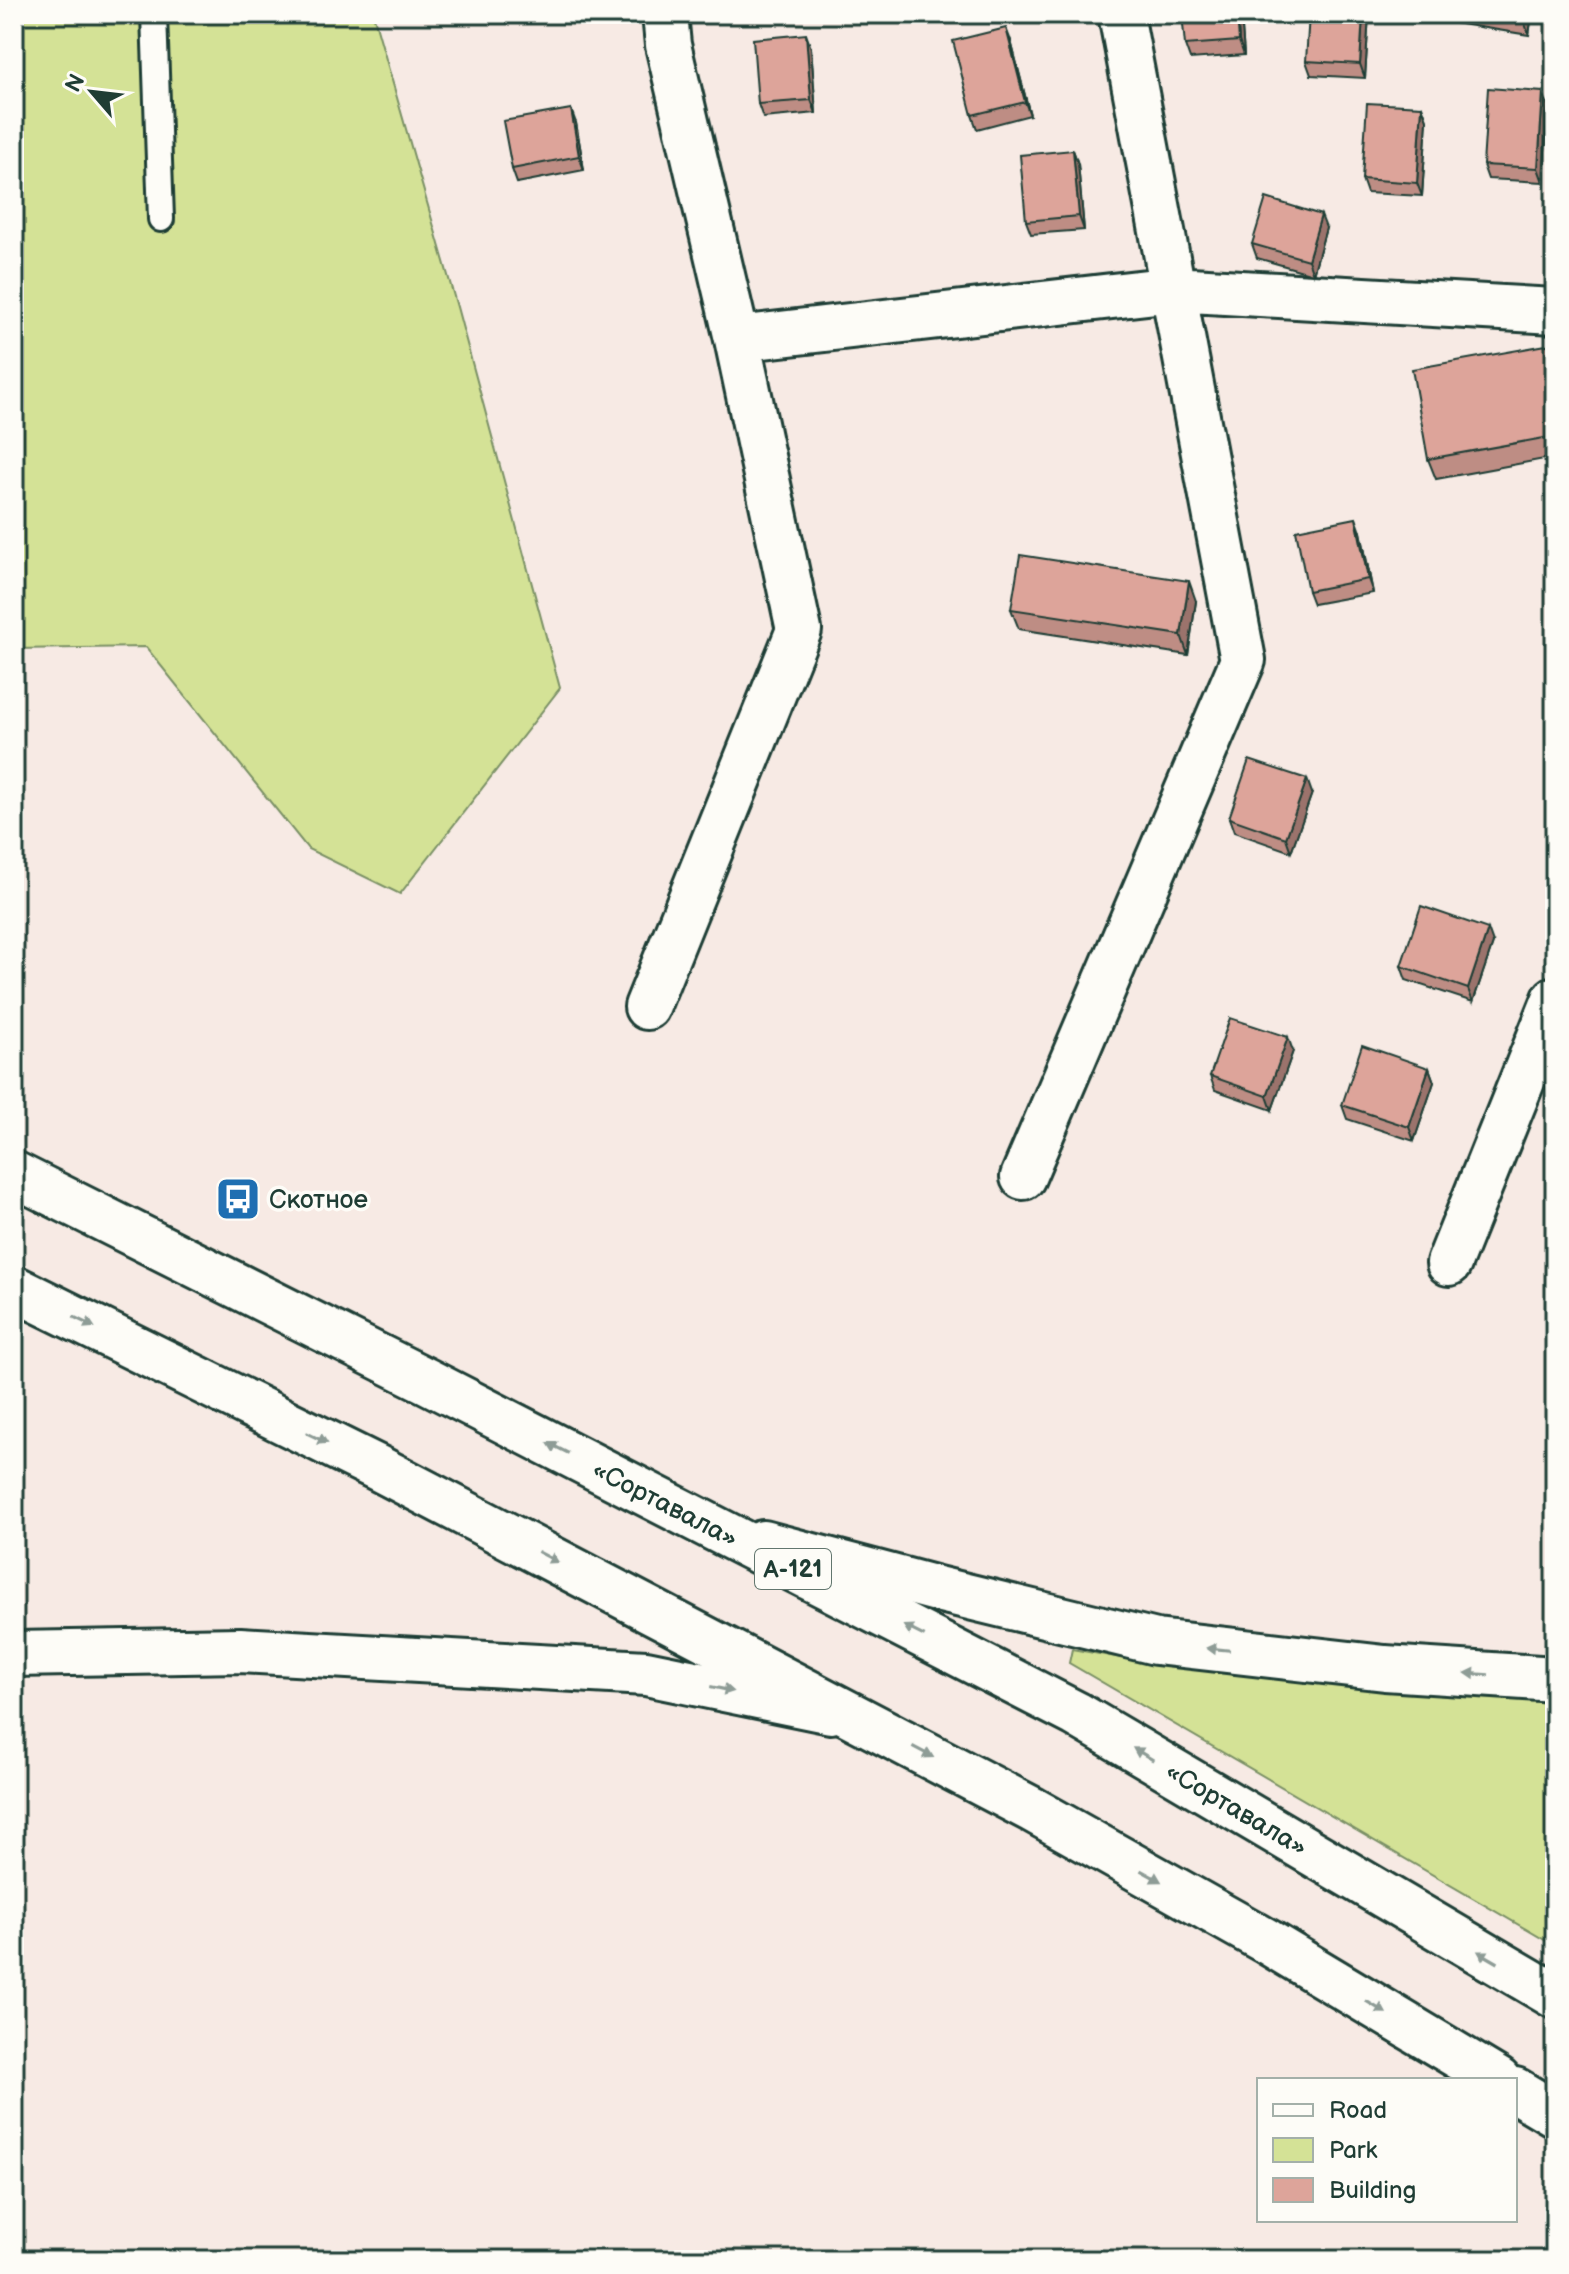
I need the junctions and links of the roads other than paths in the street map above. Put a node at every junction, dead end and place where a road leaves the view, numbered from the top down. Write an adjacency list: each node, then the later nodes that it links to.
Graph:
1 (154, 14): 4 (lane)
2 (665, 14): 7 (main road)
3 (1121, 14): 5 (main road)
4 (161, 219)
5 (1173, 289): 6 (main road); 7 (main road); 11 (main road)
6 (1555, 311)
7 (737, 339): 9 (main road)
8 (1555, 999): 12 (main road)
9 (647, 1007)
10 (14, 1174): 14 (main road, «Сортавала» / А-121, one-way to 10)
11 (1023, 1177)
12 (1449, 1263)
13 (14, 1288): 17 (main road, one-way to 17)
14 (722, 1532): 16 (main road, one-way to 14); 18 (main road, «Сортавала» / А-121, one-way to 14)
15 (14, 1654): 17 (main road, one-way to 17)
16 (1555, 1679)
17 (853, 1716): 19 (main road, one-way to 19)
18 (1555, 1996)
19 (1495, 2078)
20 (1517, 2091): 21 (main road)
21 (1555, 2114)

